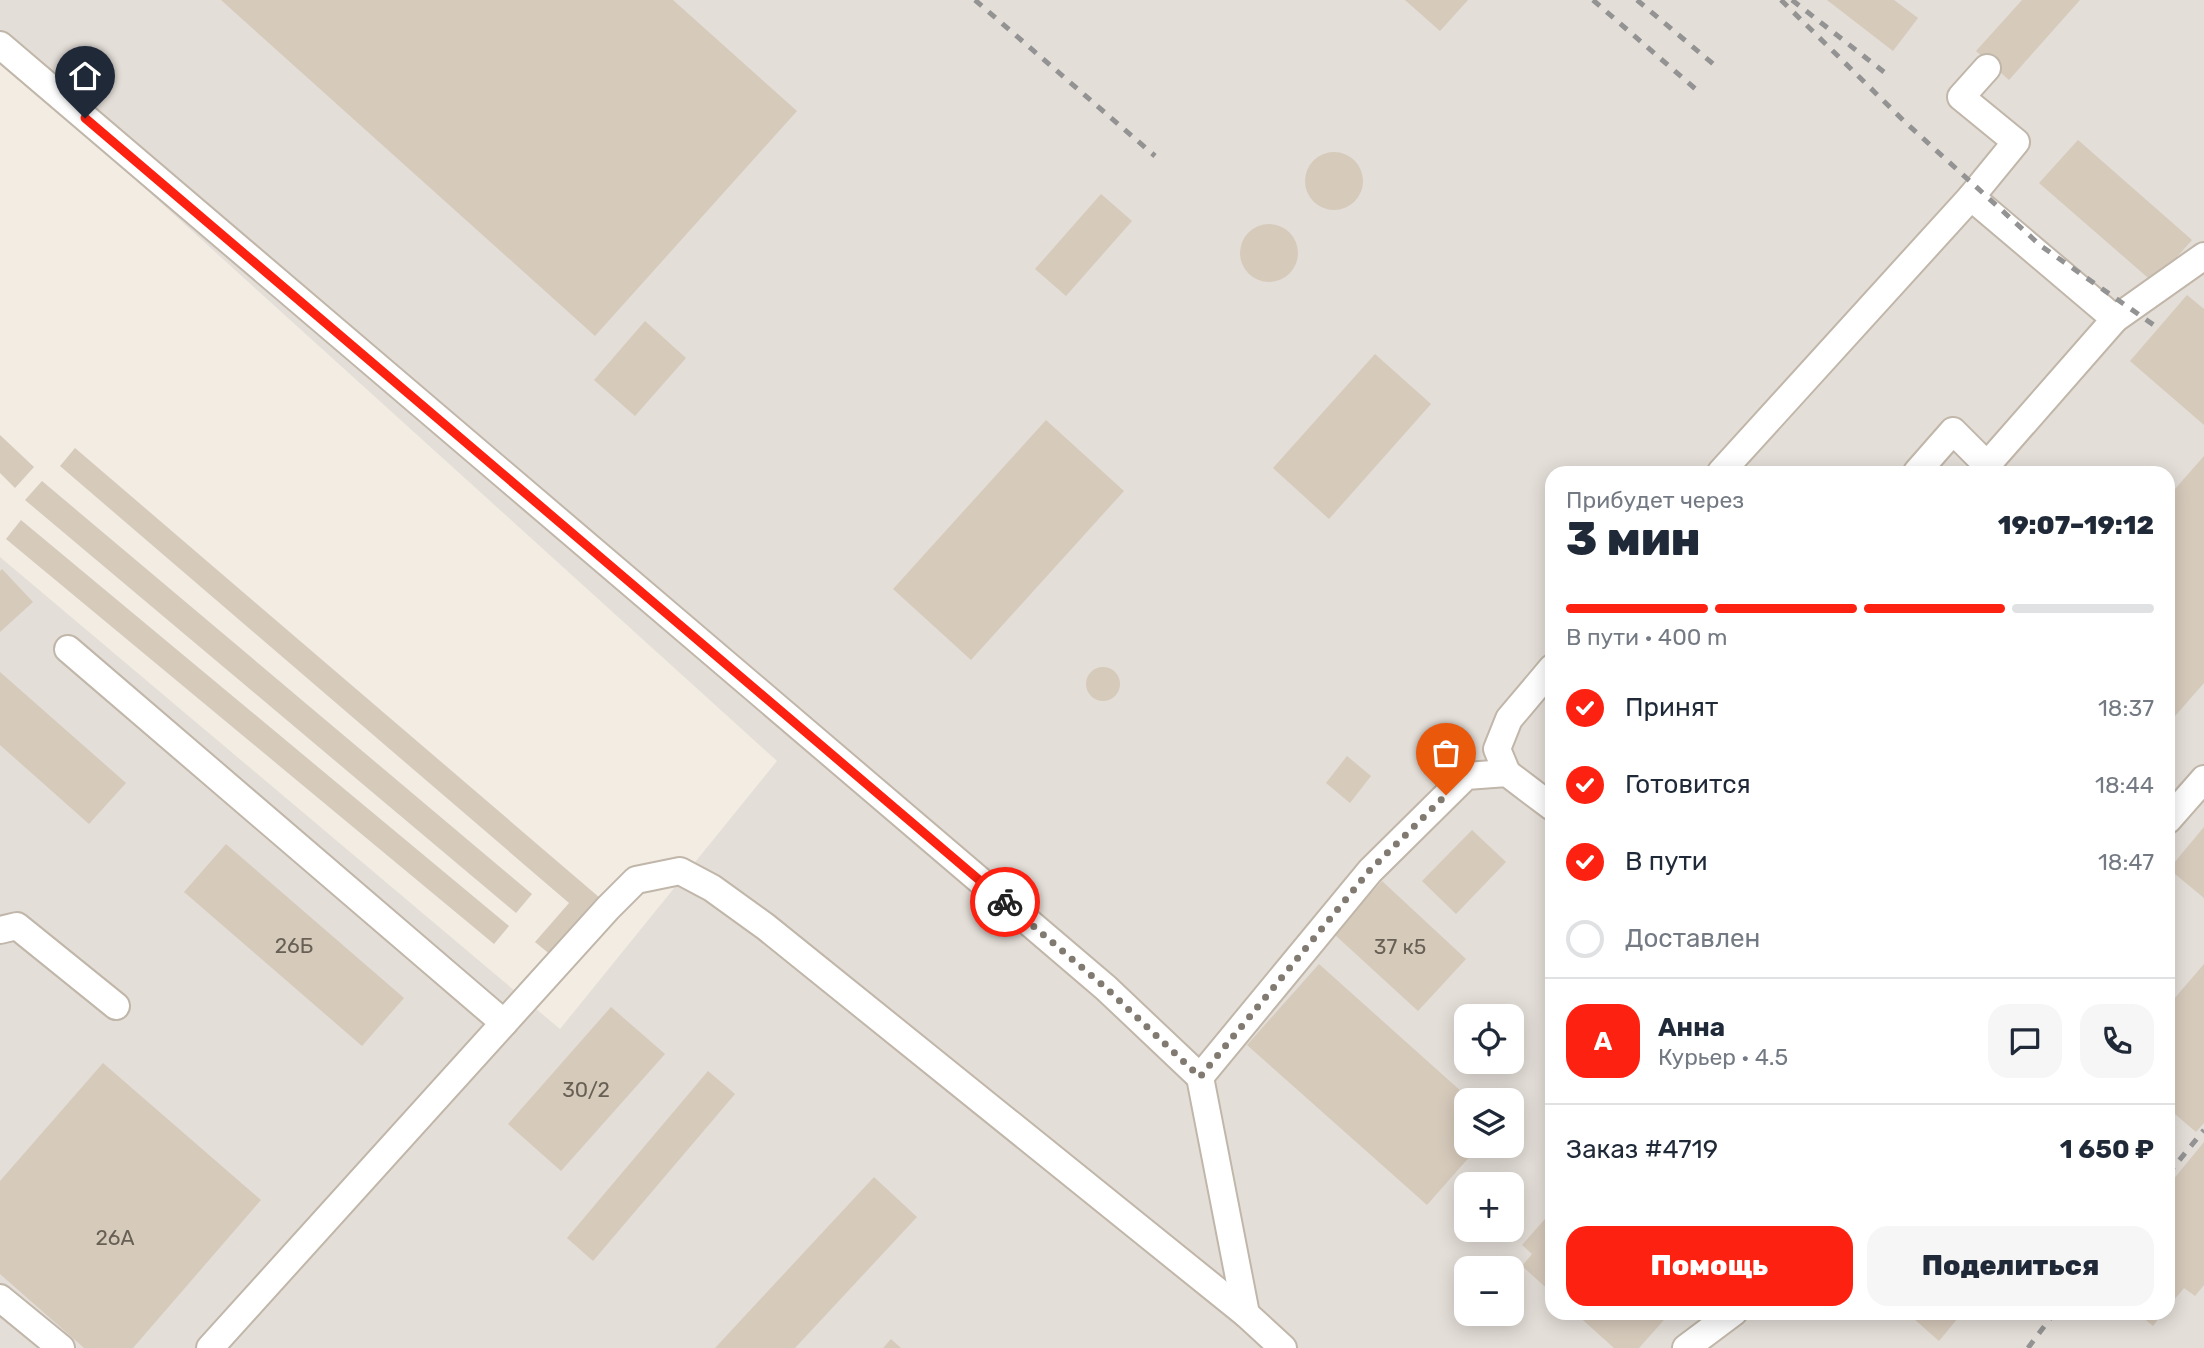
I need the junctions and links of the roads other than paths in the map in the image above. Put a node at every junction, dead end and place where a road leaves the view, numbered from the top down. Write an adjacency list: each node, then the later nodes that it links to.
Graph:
1 (0, 45): 17 (street)
2 (1987, 68): 3 (street)
3 (1971, 197): 5 (street); 6 (street)
4 (2204, 256): 5 (street)
5 (2115, 319): 7 (street)
6 (1726, 466)
7 (1922, 466)
8 (68, 649): 16 (street)
9 (1545, 676): 10 (street)
10 (1507, 773): 12 (street); 17 (street)
11 (2204, 779): 13 (street)
12 (1545, 802)
13 (2175, 812)
14 (0, 930): 15 (street)
15 (116, 1006)
16 (504, 1023): 19 (street); 22 (street)
17 (1200, 1077): 19 (street)
18 (0, 1298): 21 (street)
19 (1246, 1314): 23 (street)
20 (1723, 1320): 24 (street)
21 (61, 1348)
22 (210, 1348)
23 (1283, 1348)
24 (1686, 1348)

